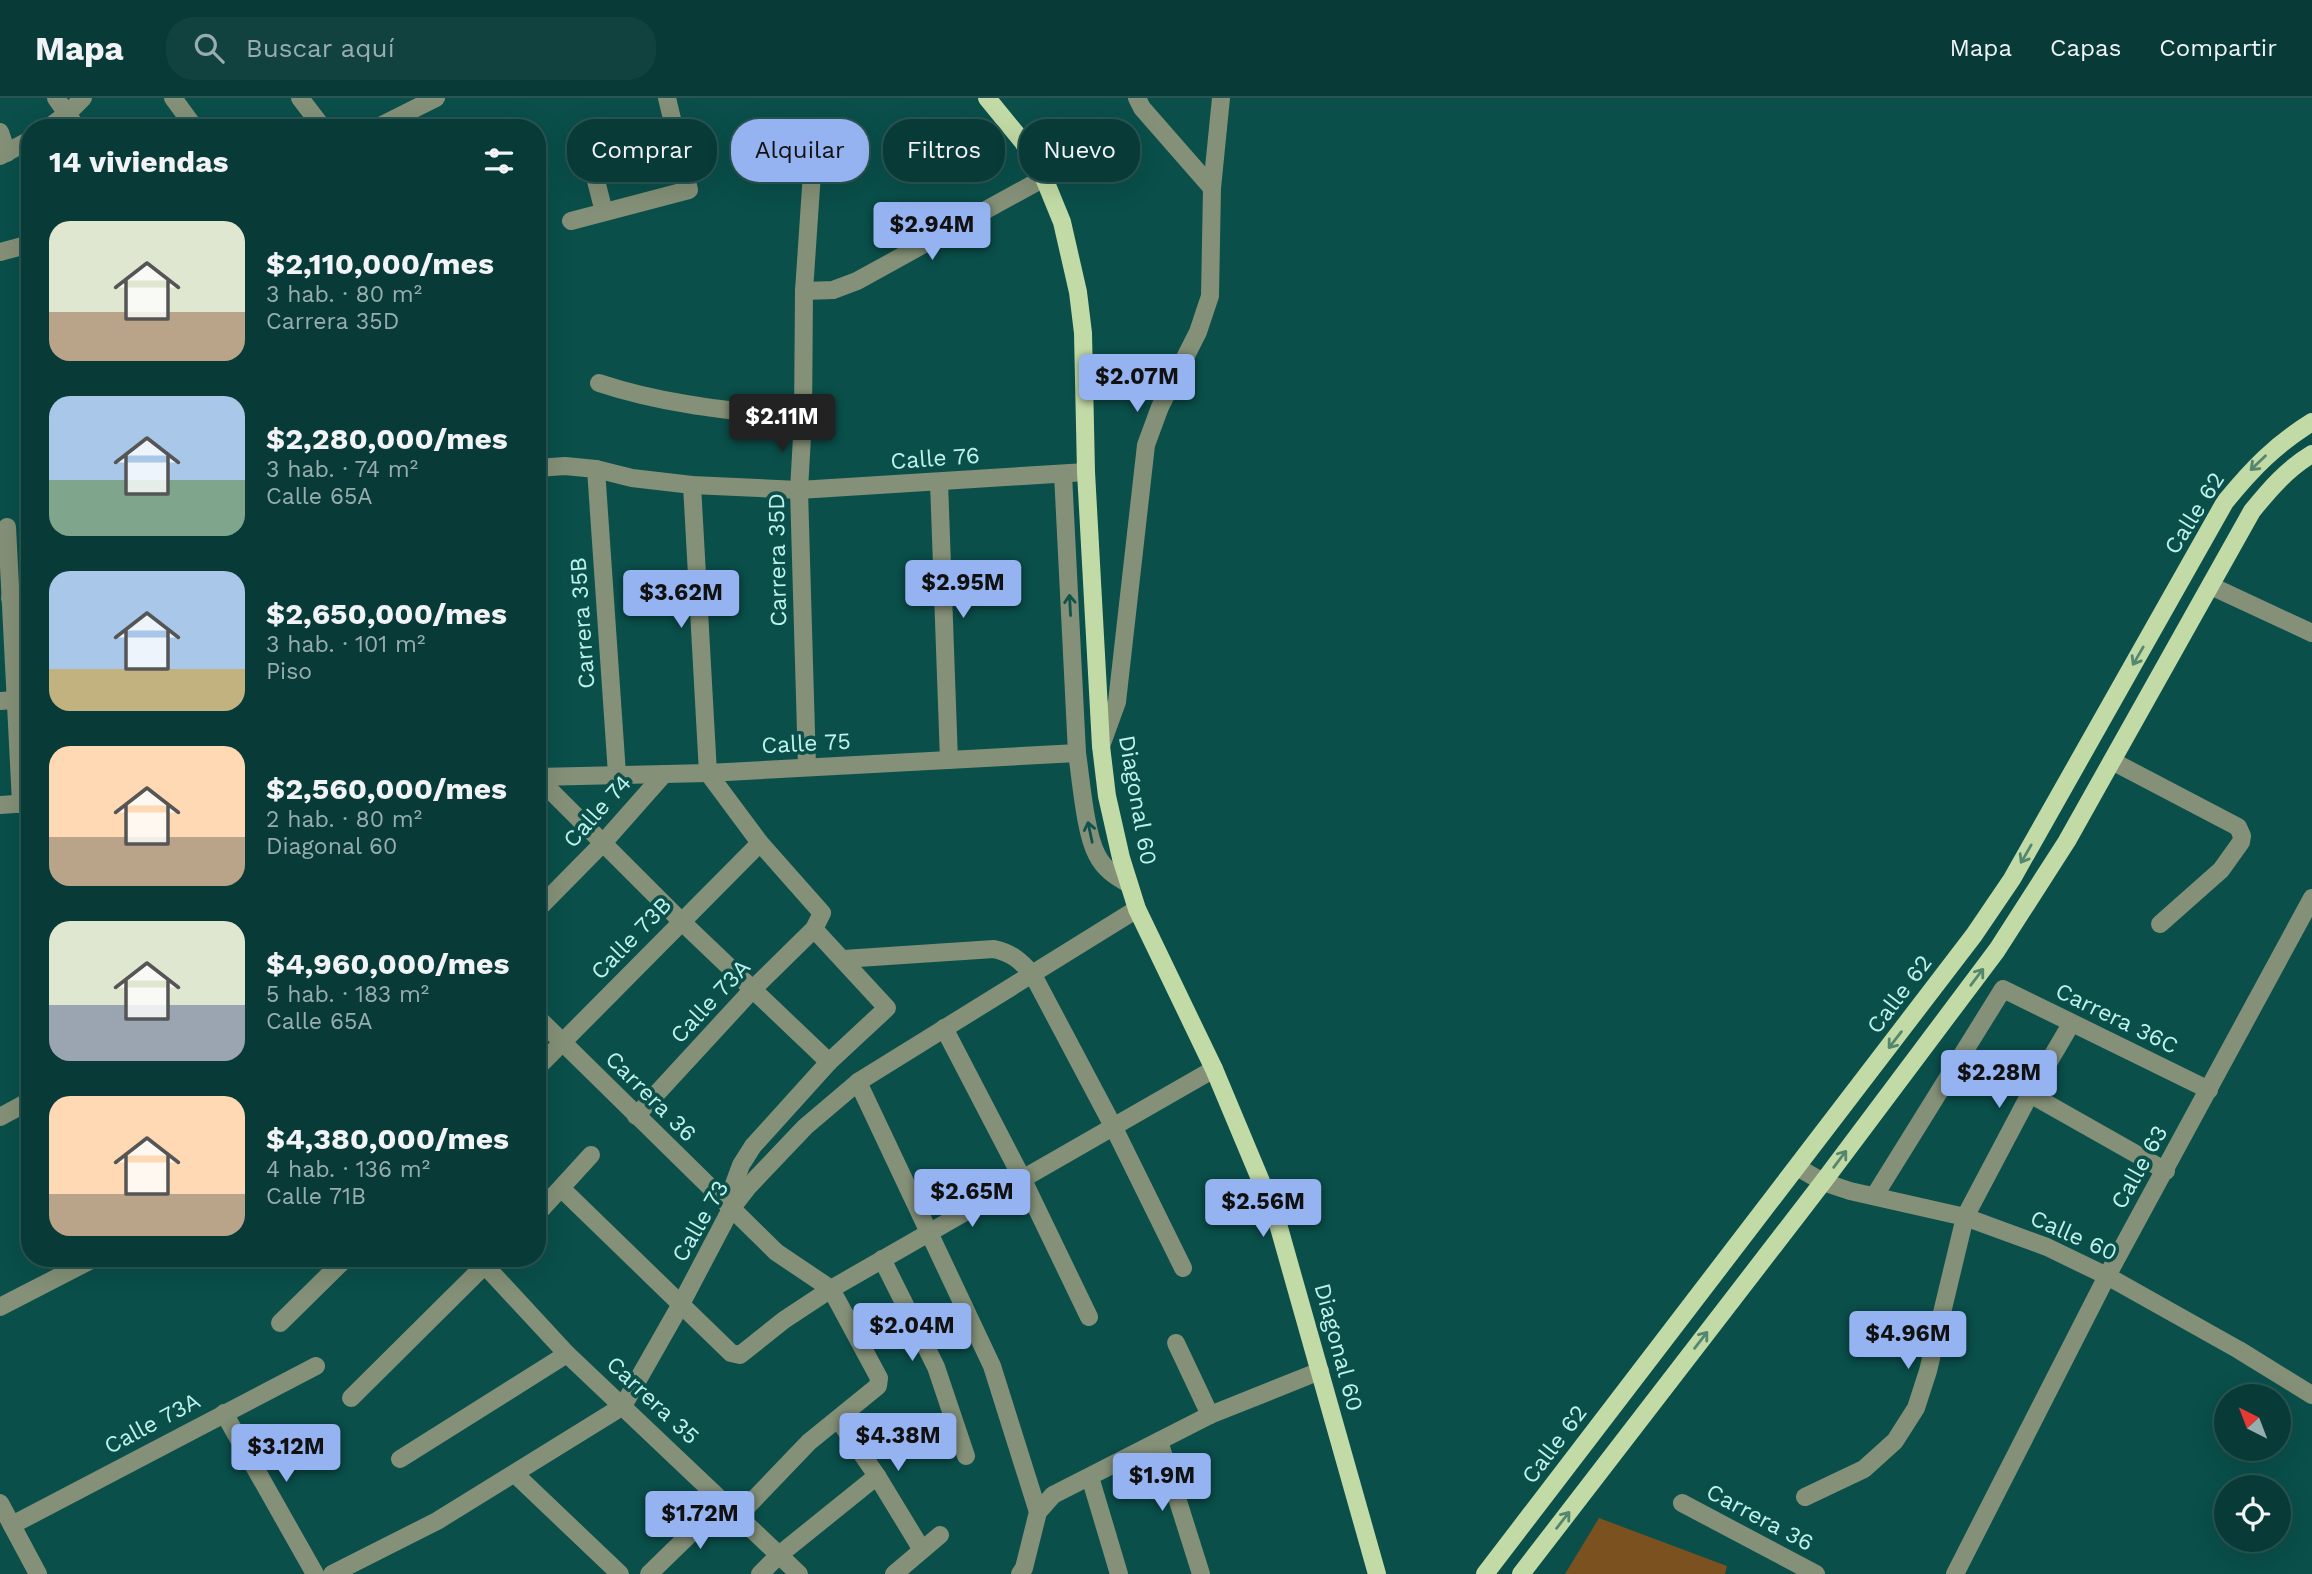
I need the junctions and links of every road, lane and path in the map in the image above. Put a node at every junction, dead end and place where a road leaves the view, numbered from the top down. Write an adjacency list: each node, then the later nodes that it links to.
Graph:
1 (56, 98): 10 (street)
2 (82, 98): 11 (street)
3 (173, 98): 12 (street)
4 (300, 98): 13 (street)
5 (667, 98): 24 (street)
6 (987, 98): 16 (main road, Diagonal 60)
7 (1137, 98): 23 (street)
8 (1221, 98): 23 (street)
9 (429, 99): 14 (street)
10 (72, 119)
11 (73, 119)
12 (188, 119)
13 (316, 119)
14 (392, 119)
15 (0, 132): 18 (street)
16 (1019, 137)
17 (21, 145): 18 (street)
18 (3, 155)
19 (596, 182): 24 (street)
20 (811, 182): 28 (street, Carrera 35D)
21 (1037, 182): 28 (street)
22 (1046, 182): 35 (main road, Diagonal 60)
23 (1212, 188): 46 (street)
24 (604, 212): 25 (street)
25 (571, 221)
26 (21, 246): 27 (street)
27 (0, 252)
28 (804, 291): 30 (street, Carrera 35D)
29 (600, 383): 30 (street)
30 (803, 419): 39 (street, Carrera 35D)
31 (2312, 422): 86 (main road, Calle 62, one-way to 86)
32 (2312, 454): 41 (main road)
33 (546, 467): 34 (street, Calle 76)
34 (596, 468): 38 (street, Calle 76); 54 (street, Carrera 35B)
35 (1086, 472): 36 (street, Calle 76); 46 (main road, Diagonal 60)
36 (1063, 474): 37 (street, Calle 76); 48 (street, one-way to 36)
37 (939, 482): 39 (street, Calle 76); 49 (street)
38 (692, 485): 39 (street, Calle 76); 52 (street)
39 (799, 490): 51 (street, Carrera 35D)
40 (7, 527): 43 (street)
41 (2211, 586): 44 (street); 50 (main road)
42 (21, 597): 43 (street)
43 (10, 598): 45 (street)
44 (2312, 633)
45 (15, 700): 47 (street)
46 (1101, 746): 61 (main road, Diagonal 60)
47 (21, 753)
48 (1077, 753): 49 (street, Calle 75); 61 (street, one-way to 48)
49 (948, 760): 51 (street, Calle 75)
50 (2112, 761): 67 (street); 89 (main road, one-way to 50)
51 (807, 767): 52 (street, Calle 75)
52 (708, 773): 53 (street, Calle 75); 60 (street)
53 (664, 774): 54 (street, Calle 75); 59 (street, Calle 74)
54 (617, 775): 55 (street, Calle 75)
55 (546, 776)
56 (546, 785): 59 (street)
57 (0, 805): 58 (street)
58 (21, 806)
59 (603, 843): 63 (street, Calle 74); 65 (street)
60 (760, 843): 65 (street, Calle 73B); 66 (street)
61 (1129, 884): 64 (main road, Diagonal 60)
62 (2312, 898): 79 (street, Calle 63)
63 (546, 901)
64 (1137, 909): 69 (street, Calle 73); 77 (main road, Diagonal 60)
65 (681, 921): 70 (street); 74 (street, Calle 73B)
66 (817, 924): 68 (street); 70 (street, Calle 73A)
67 (2160, 924)
68 (843, 959): 69 (street); 76 (street)
69 (1033, 975): 73 (street, Calle 73); 84 (street)
70 (753, 989): 76 (street); 82 (street, Calle 73A)
71 (2071, 1024): 79 (street, Carrera 36C); 80 (street); 91 (street, Carrera 36C)
72 (546, 1026): 74 (street, Carrera 36)
73 (944, 1028): 78 (street, Calle 73); 88 (street)
74 (563, 1043): 75 (street, Calle 73B); 82 (street, Carrera 36)
75 (546, 1060)
76 (829, 1062): 93 (street)
77 (1214, 1069): 84 (street); 111 (main road, Diagonal 60)
78 (858, 1082): 93 (street, Calle 73); 95 (street)
79 (2209, 1090): 87 (street, Calle 63)
80 (2030, 1094): 87 (street); 94 (street)
81 (21, 1106): 83 (street)
82 (636, 1116): 93 (street, Carrera 36)
83 (0, 1117)
84 (1113, 1126): 88 (street); 101 (street)
85 (591, 1155): 90 (street)
86 (1797, 1167): 89 (street, Calle 60); 146 (main road, Calle 62)
87 (2166, 1171): 102 (street, Calle 63)
88 (1022, 1178): 95 (street); 106 (street)
89 (1823, 1182): 91 (street, Calle 60); 147 (main road, one-way to 89)
90 (562, 1189): 92 (street); 104 (street)
91 (1875, 1195): 94 (street, Calle 60)
92 (546, 1205)
93 (731, 1209): 103 (street, Carrera 36); 104 (street, Calle 73)
94 (1965, 1217): 102 (street, Calle 60); 124 (street)
95 (929, 1231): 96 (street); 128 (street)
96 (881, 1259): 103 (street); 119 (street)
97 (77, 1267): 105 (street)
98 (337, 1267): 107 (street)
99 (479, 1267): 113 (street)
100 (490, 1267): 109 (street, Carrera 35)
101 (1183, 1268)
102 (2107, 1276): 112 (street, Calle 60); 149 (street, Calle 63)
103 (831, 1289): 104 (street); 117 (street)
104 (681, 1304): 114 (street, Calle 73)
105 (0, 1307)
106 (1089, 1318)
107 (279, 1323)
108 (1175, 1343): 116 (street)
109 (567, 1354): 114 (street, Carrera 35); 120 (street)
110 (316, 1366): 115 (street, Calle 73A)
111 (1320, 1371): 116 (street); 145 (main road, Diagonal 60)
112 (2312, 1395)
113 (351, 1398)
114 (623, 1406): 121 (street, Calle 73); 125 (street, Carrera 35)
115 (224, 1413): 130 (street, Calle 73A); 135 (street)
116 (1210, 1415): 118 (street)
117 (838, 1419): 122 (street); 129 (street)
118 (1159, 1441): 123 (street); 144 (street)
119 (966, 1456)
120 (400, 1459)
121 (515, 1474): 136 (street, Calle 73); 137 (street)
122 (877, 1476): 132 (street); 133 (street)
123 (1090, 1477): 128 (street); 143 (street)
124 (1805, 1497)
125 (724, 1501): 129 (street, Carrera 35); 138 (street)
126 (0, 1503): 130 (street)
127 (1682, 1503): 148 (street, Carrera 36)
128 (1038, 1512): 142 (street)
129 (739, 1515): 133 (street, Carrera 35)
130 (12, 1525): 134 (street)
131 (940, 1535): 132 (street)
132 (922, 1550): 141 (street)
133 (779, 1555): 139 (street); 140 (street, Carrera 35)
134 (38, 1574)
135 (315, 1574)
136 (332, 1574)
137 (620, 1574)
138 (649, 1574)
139 (760, 1574)
140 (799, 1574)
141 (894, 1574)
142 (1020, 1574)
143 (1119, 1574)
144 (1201, 1574)
145 (1377, 1574)
146 (1485, 1574)
147 (1521, 1574)
148 (1816, 1574)
149 (1955, 1574)

